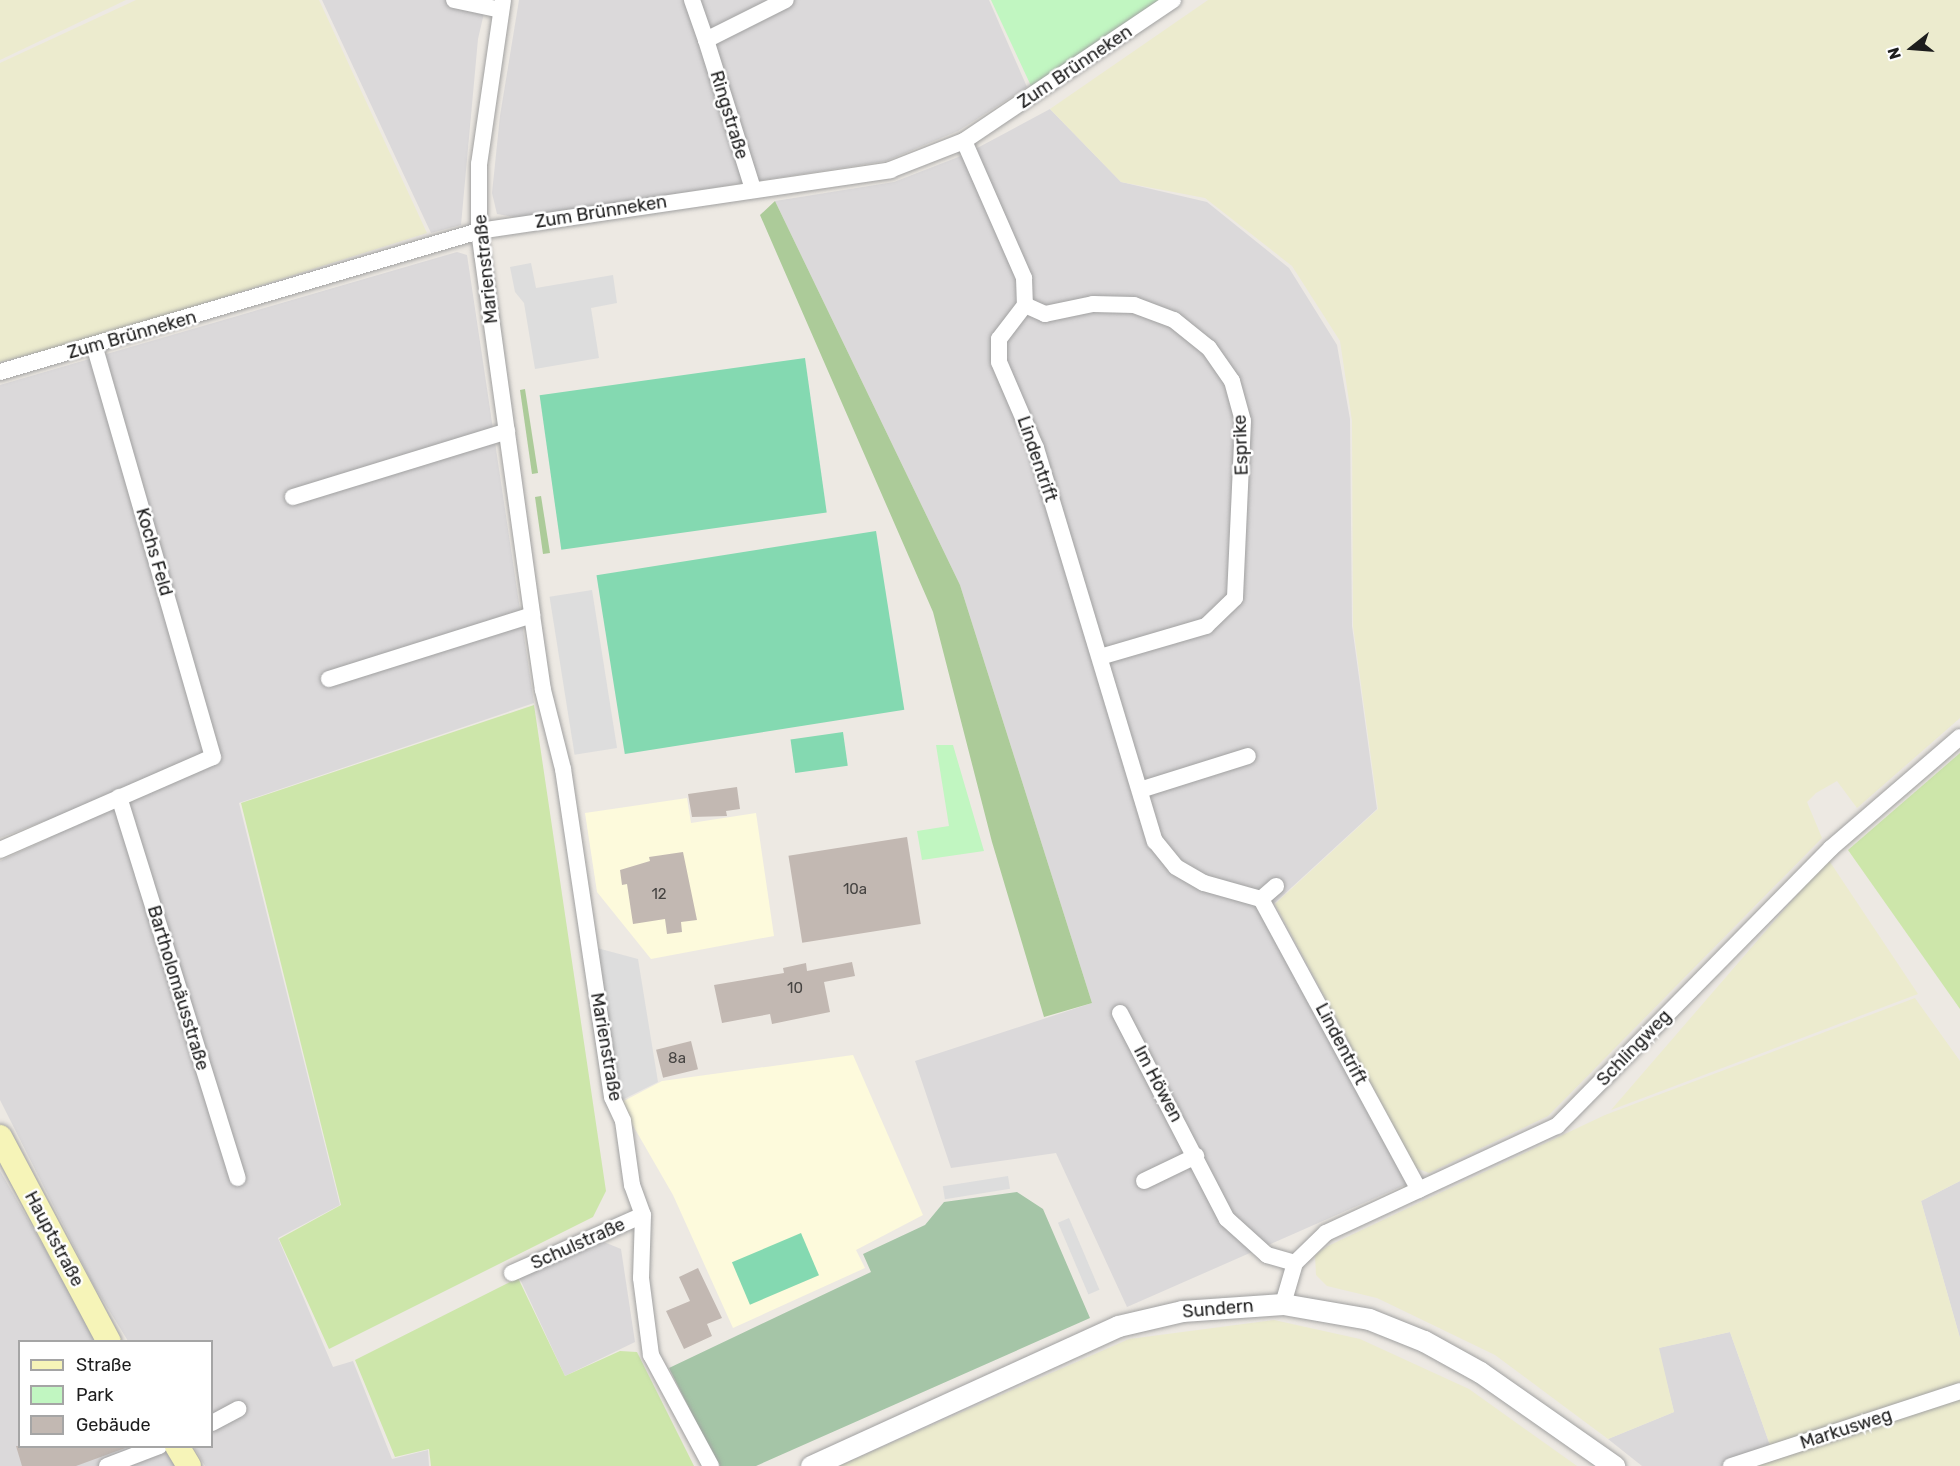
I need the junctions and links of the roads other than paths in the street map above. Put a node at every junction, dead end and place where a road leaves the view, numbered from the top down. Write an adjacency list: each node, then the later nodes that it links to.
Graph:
1 (454, 0): 5 (street)
2 (692, 0): 6 (street, Ringstraße)
3 (786, 0): 6 (street)
4 (1173, 0): 7 (street, Zum Brünneken)
5 (502, 5): 9 (street, Marienstraße)
6 (706, 40): 8 (street, Ringstraße)
7 (964, 141): 8 (street, Zum Brünneken); 10 (street)
8 (753, 189): 9 (street, Zum Brünneken)
9 (479, 231): 11 (street, Zum Brünneken); 13 (street, Marienstraße)
10 (1025, 305): 16 (street, Lindentrift); 16 (street, Esprike)
11 (95, 347): 12 (street, Zum Brünneken); 21 (street, Kochs Feld)
12 (0, 372)
13 (507, 431): 14 (street); 15 (street, Marienstraße)
14 (293, 497)
15 (532, 615): 17 (street); 31 (street, Marienstraße)
16 (1100, 657): 20 (street, Lindentrift)
17 (329, 679)
18 (1960, 737): 30 (street, Schlingweg)
19 (1248, 756): 20 (street)
20 (1140, 790): 24 (street, Lindentrift)
21 (119, 797): 22 (street); 28 (street, Bartholomäusstraße)
22 (0, 850)
23 (1276, 886): 24 (street)
24 (1261, 900): 30 (street, Lindentrift)
25 (1120, 1013): 27 (street, Im Höwen)
26 (0, 1137): 35 (main road, Hauptstraße)
27 (1196, 1156): 29 (street); 32 (street, Im Höwen)
28 (238, 1178)
29 (1144, 1181)
30 (1419, 1190): 32 (street, Schlingweg)
31 (643, 1215): 33 (street, Schulstraße); 43 (street, Marienstraße)
32 (1294, 1263): 34 (street)
33 (512, 1273)
34 (1282, 1304): 44 (street, Sundern); 45 (street, Sundern)
35 (108, 1340)
36 (1960, 1391): 46 (street, Markusweg)
37 (238, 1409): 38 (street)
38 (213, 1422)
39 (154, 1448): 41 (street)
40 (178, 1448): 42 (main road)
41 (107, 1466)
42 (189, 1466)
43 (711, 1466)
44 (812, 1466)
45 (1614, 1466)
46 (1731, 1466)

